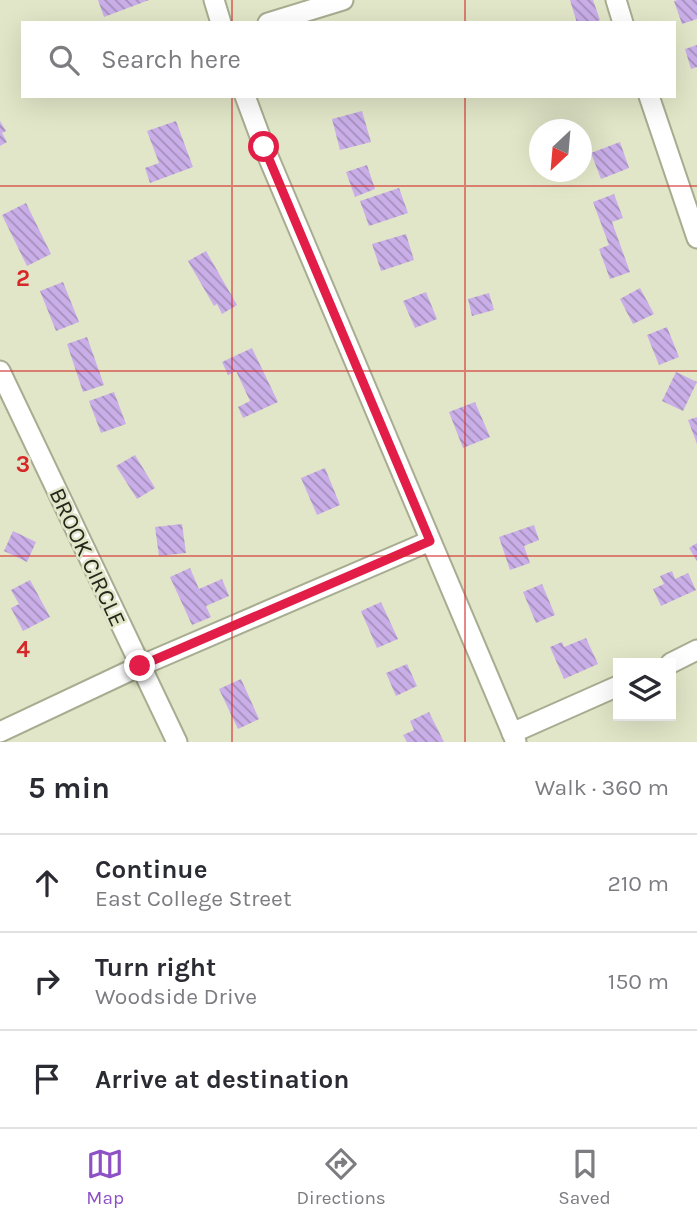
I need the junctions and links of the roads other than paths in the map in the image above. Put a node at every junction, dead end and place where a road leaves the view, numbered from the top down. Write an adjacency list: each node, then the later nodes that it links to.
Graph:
1 (214, 0): 4 (street)
2 (343, 0): 5 (street)
3 (616, 0): 6 (street)
4 (220, 21)
5 (275, 21)
6 (622, 21)
7 (246, 98): 11 (street)
8 (650, 98): 9 (street)
9 (697, 238)
10 (0, 371): 14 (street, BROOK CIRCLE)
11 (430, 541): 14 (street); 17 (street)
12 (697, 650): 13 (street)
13 (676, 660)
14 (140, 666): 16 (street); 18 (street, BROOK CIRCLE)
15 (613, 688): 17 (street)
16 (0, 732)
17 (514, 737)
18 (177, 742)

